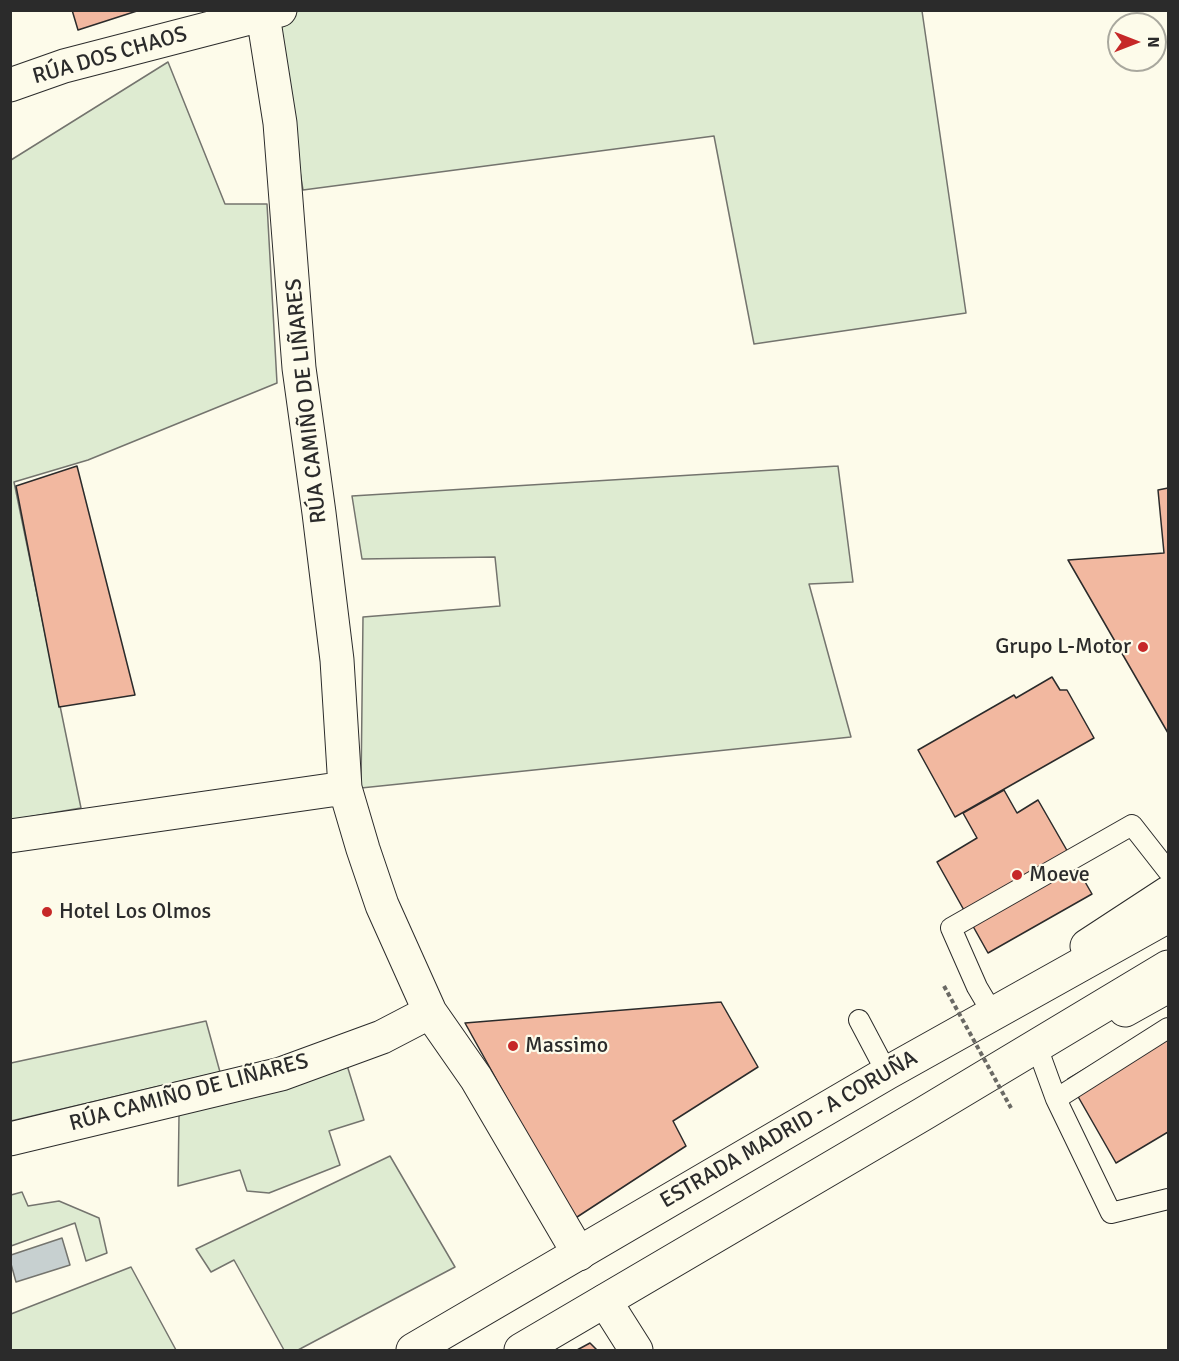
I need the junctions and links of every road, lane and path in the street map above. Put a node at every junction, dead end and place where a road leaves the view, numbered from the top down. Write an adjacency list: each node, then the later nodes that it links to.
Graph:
1 (272, 13): 2 (main road, RÚA DOS CHAOS); 4 (main road, RÚA CAMIÑO DE LIÑARES)
2 (172, 24): 3 (main road, RÚA DOS CHAOS)
3 (10, 85)
4 (345, 789): 5 (main road); 13 (main road, RÚA CAMIÑO DE LIÑARES)
5 (10, 836)
6 (1168, 871): 12 (lane)
7 (1168, 893): 12 (main road)
8 (1168, 916): 16 (main road, ESTRADA MADRID - A CORUÑA)
9 (1168, 967): 21 (main road)
10 (944, 986): 20 (path, bridge)
11 (1168, 986): 17 (main road)
12 (990, 1009): 16 (main road)
13 (430, 1012): 22 (main road, RÚA CAMIÑO DE LIÑARES); 24 (main road, RÚA CAMIÑO DE LIÑARES)
14 (859, 1020): 18 (lane)
15 (1168, 1028): 19 (lane)
16 (919, 1054): 18 (main road, ESTRADA MADRID - A CORUÑA)
17 (1040, 1055): 19 (lane); 21 (main road)
18 (887, 1072): 24 (main road, ESTRADA MADRID - A CORUÑA)
19 (1056, 1099): 23 (lane)
20 (1011, 1108)
21 (923, 1114): 25 (main road)
22 (10, 1139)
23 (1168, 1199)
24 (579, 1254): 26 (main road, ESTRADA MADRID - A CORUÑA)
25 (606, 1301): 27 (main road); 28 (main road)
26 (413, 1350)
27 (521, 1350)
28 (636, 1350)

